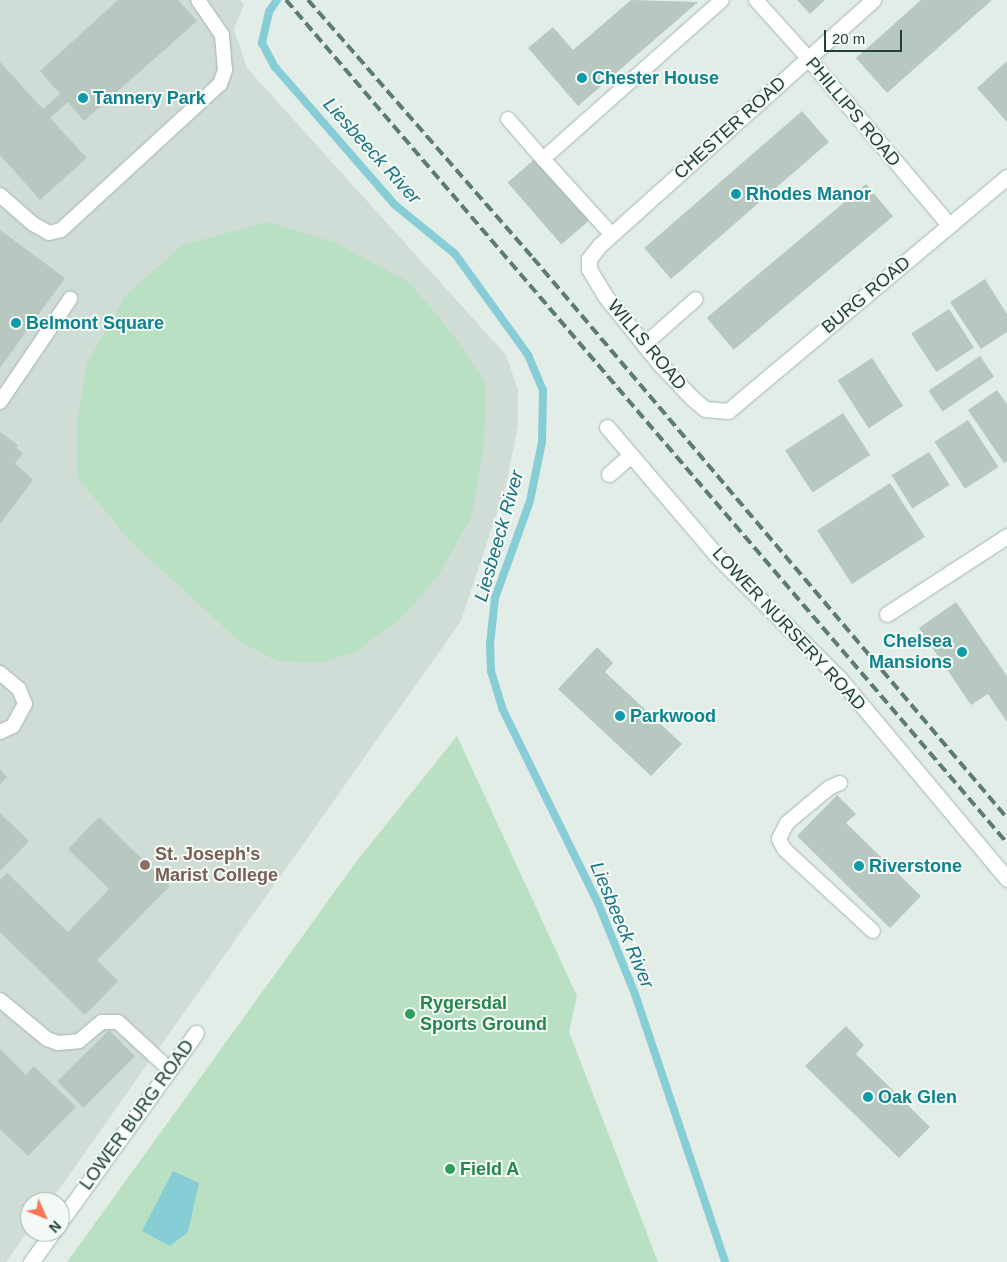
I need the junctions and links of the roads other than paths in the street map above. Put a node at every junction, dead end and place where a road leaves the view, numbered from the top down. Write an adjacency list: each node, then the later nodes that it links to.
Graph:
1 (198, 0): 9 (lane)
2 (722, 0): 7 (lane)
3 (756, 0): 5 (lane, PHILLIPS ROAD)
4 (874, 0): 5 (street, CHESTER ROAD)
5 (808, 58): 10 (street, PHILLIPS ROAD); 11 (street, CHESTER ROAD)
6 (508, 119): 7 (lane)
7 (543, 159): 11 (lane)
8 (1007, 177): 10 (street, BURG ROAD)
9 (0, 195)
10 (948, 225): 17 (street, BURG ROAD)
11 (612, 235): 12 (street, CHESTER ROAD)
12 (589, 259): 15 (street, WILLS ROAD)
13 (70, 299): 16 (lane)
14 (696, 299): 15 (lane)
15 (644, 345): 17 (street, WILLS ROAD)
16 (0, 402)
17 (723, 412)
18 (607, 427): 19 (street, LOWER NURSERY ROAD)
19 (631, 455): 20 (street); 26 (street, LOWER NURSERY ROAD)
20 (608, 474)
21 (1007, 536): 22 (street)
22 (887, 614)
23 (0, 673): 24 (lane)
24 (0, 732)
25 (840, 783): 27 (lane)
26 (1007, 879)
27 (873, 931)
28 (0, 1000): 30 (lane)
29 (196, 1033): 30 (street, LOWER BURG ROAD)
30 (170, 1070): 31 (street, LOWER BURG ROAD)
31 (70, 1208)
32 (46, 1242): 33 (street)
33 (31, 1262)

